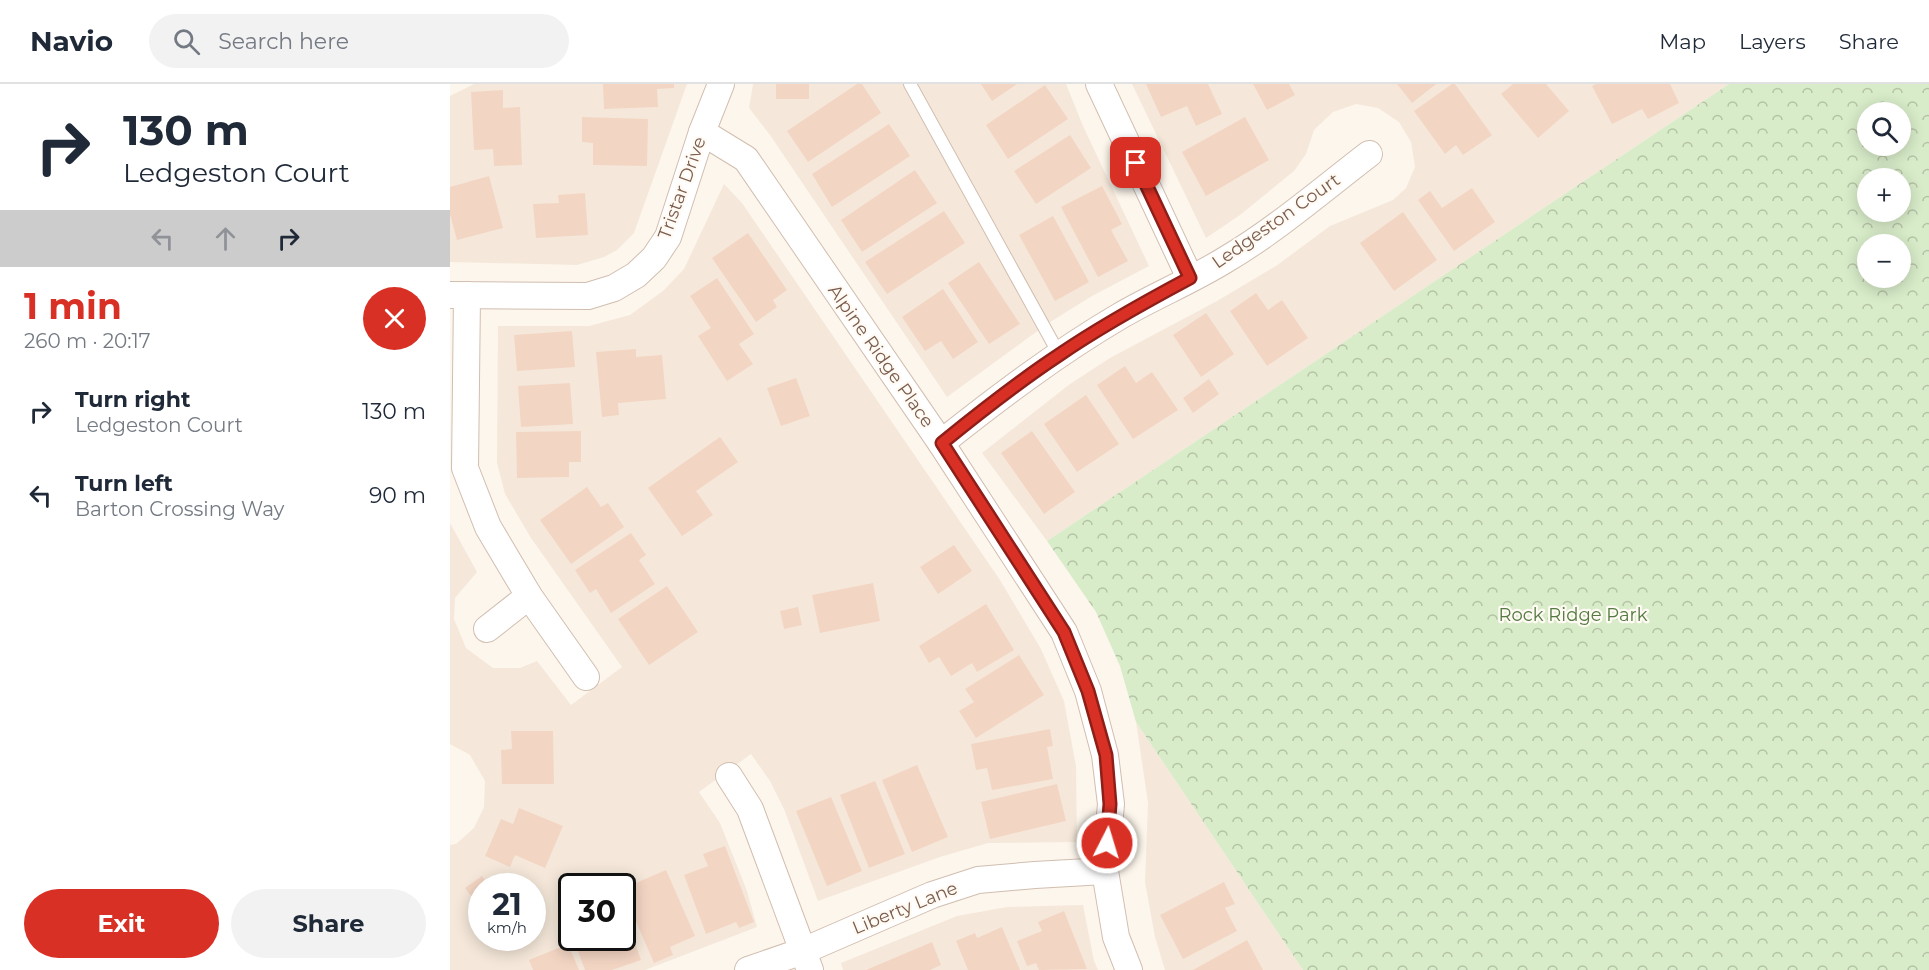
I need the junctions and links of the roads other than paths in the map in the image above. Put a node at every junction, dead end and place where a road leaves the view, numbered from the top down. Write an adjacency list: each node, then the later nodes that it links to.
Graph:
1 (721, 84): 4 (street, Tristar Drive)
2 (910, 84): 8 (lane)
3 (1099, 84): 6 (street)
4 (702, 132): 7 (street, Tristar Drive); 9 (street, Alpine Ridge Place)
5 (1369, 154): 6 (street, Ledgeston Court)
6 (1190, 278): 8 (street, Ledgeston Court)
7 (459, 295): 10 (street)
8 (1059, 354): 9 (street, Ledgeston Court)
9 (942, 443): 14 (street, Alpine Ridge Place)
10 (529, 596): 11 (street); 12 (street)
11 (488, 629)
12 (586, 677)
13 (729, 776): 15 (street)
14 (1105, 871): 15 (street, Liberty Lane); 17 (street, Alpine Ridge Place)
15 (807, 961): 16 (street, Liberty Lane)
16 (748, 970)
17 (1129, 970)

